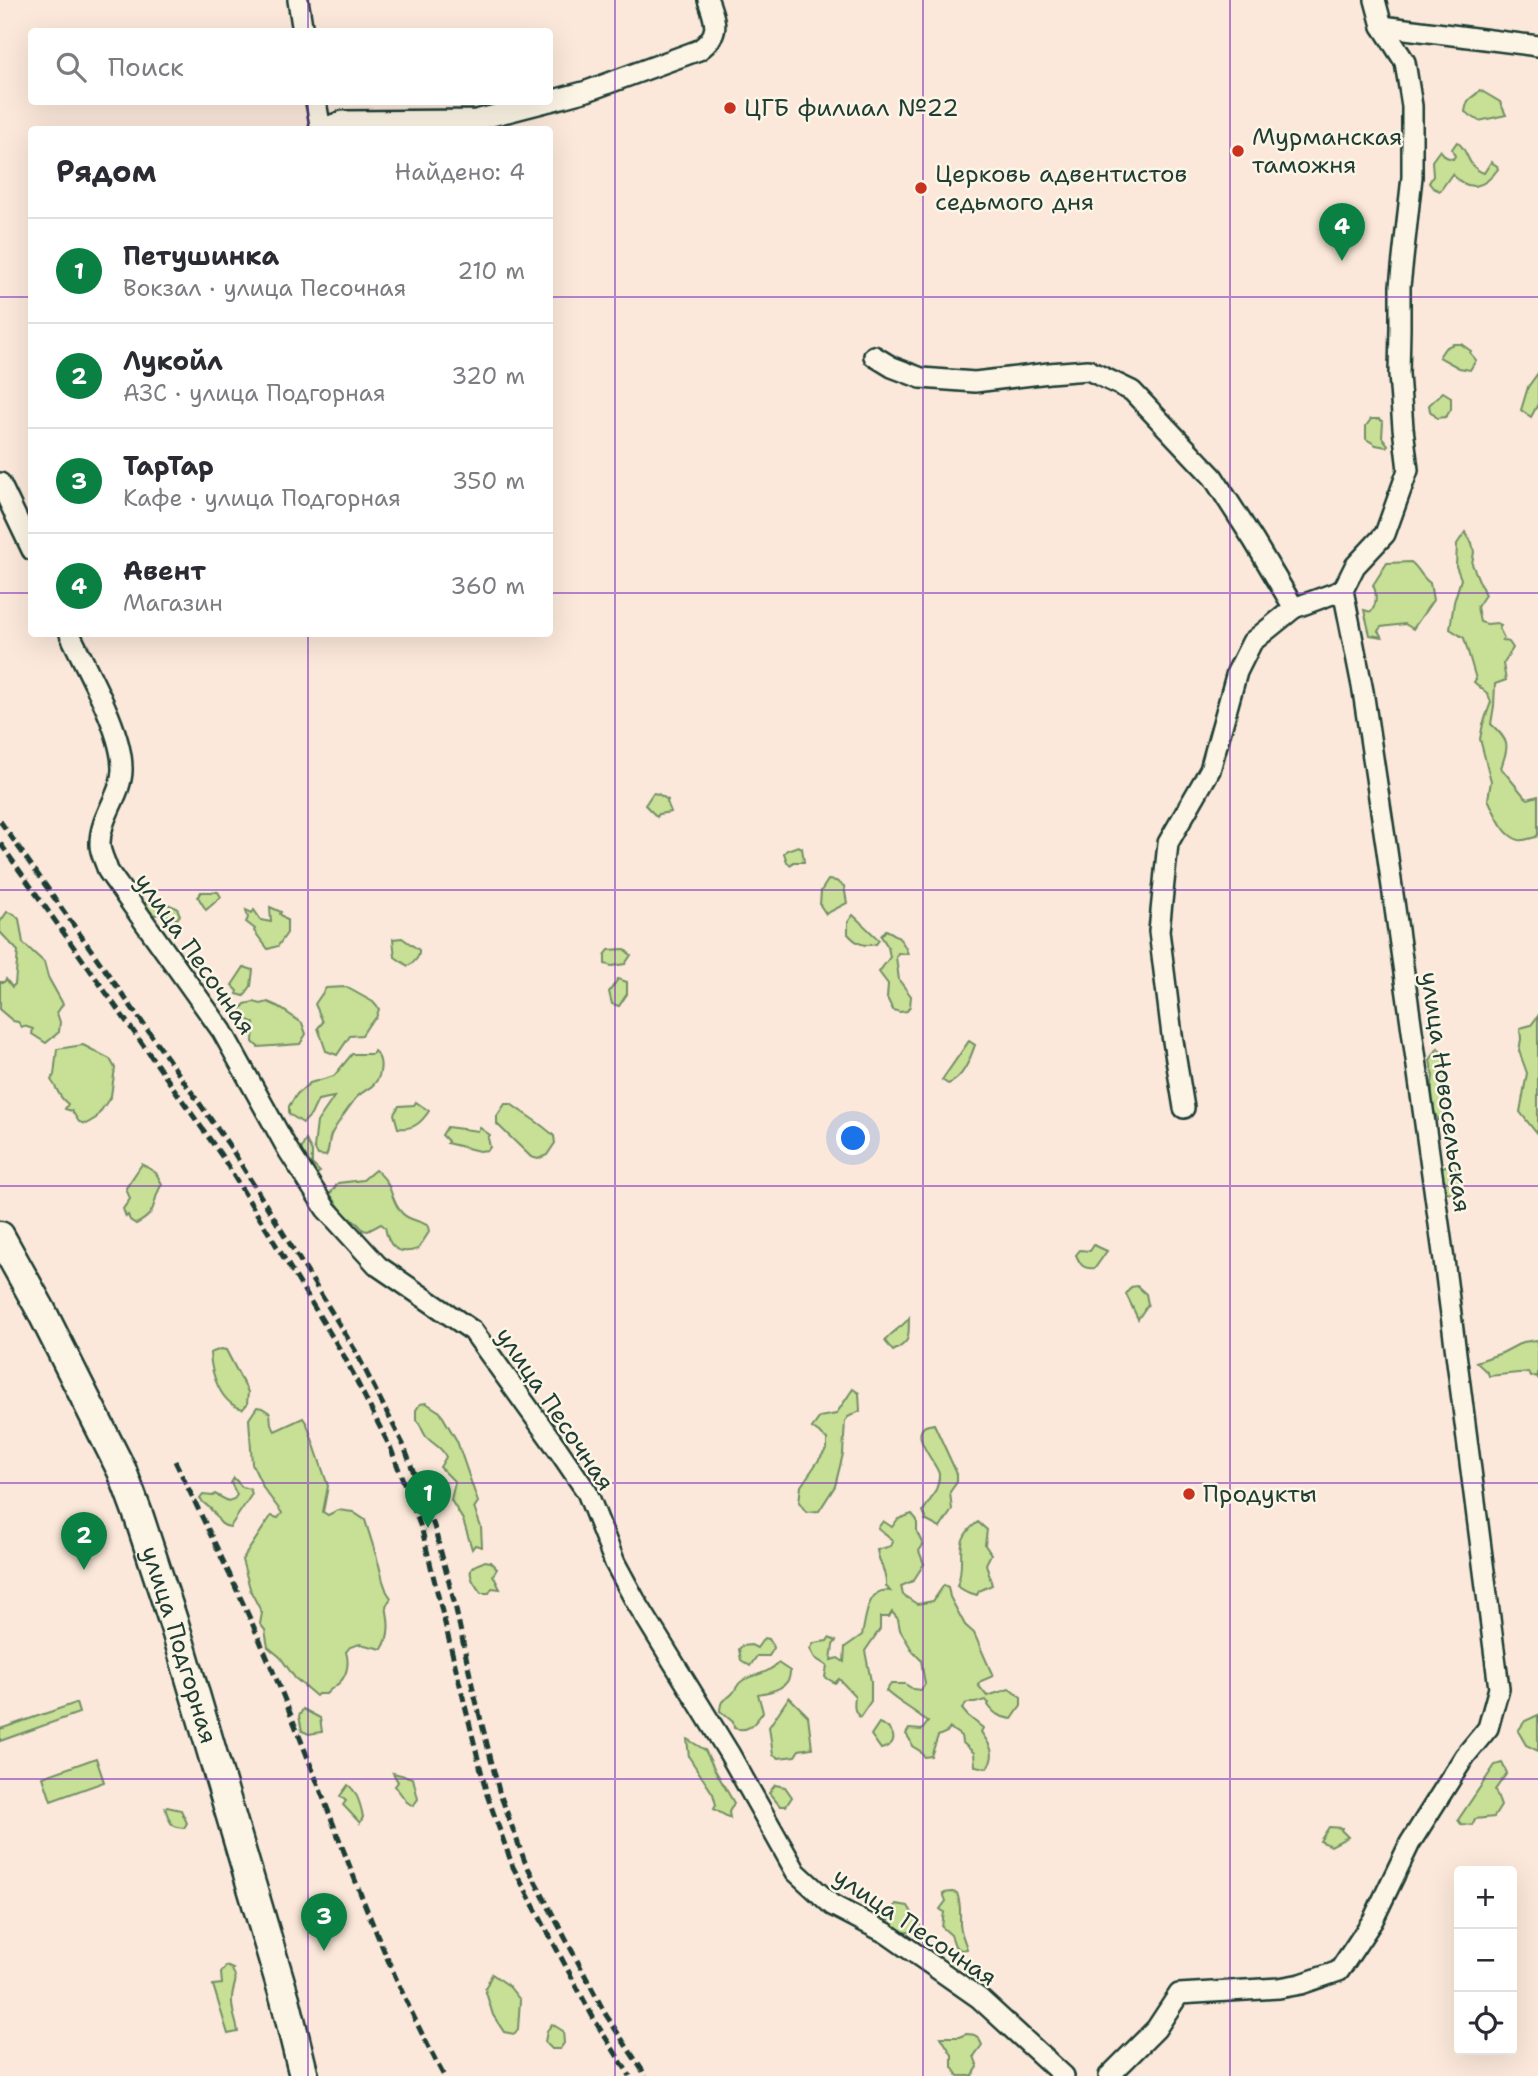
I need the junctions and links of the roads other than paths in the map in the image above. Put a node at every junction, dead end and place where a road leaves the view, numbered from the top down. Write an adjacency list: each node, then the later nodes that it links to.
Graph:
1 (298, 0): 5 (street)
2 (708, 0): 7 (street)
3 (1375, 0): 4 (street)
4 (1382, 26): 6 (street); 15 (street)
5 (302, 28)
6 (1538, 46)
7 (553, 100)
8 (317, 105): 10 (street)
9 (533, 105): 11 (street)
10 (320, 126)
11 (329, 126)
12 (874, 356): 16 (street)
13 (0, 483): 14 (street)
14 (28, 542)
15 (1343, 590): 16 (street); 22 (street, улица Новосельская)
16 (1294, 608): 18 (street)
17 (71, 637): 21 (street, улица Песочная)
18 (1184, 1108)
19 (0, 1236): 20 (main road, улица Подгорная)
20 (304, 2076)
21 (1064, 2076)
22 (1110, 2076)

